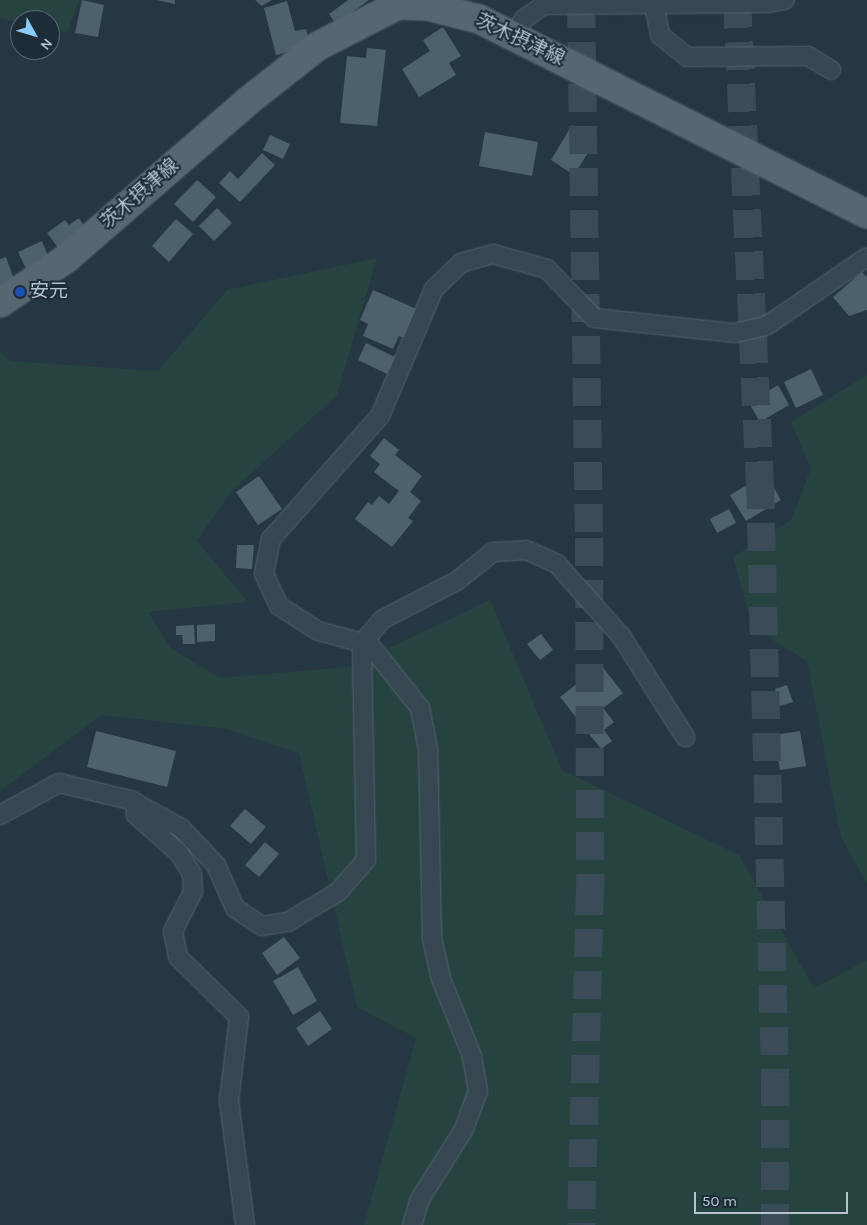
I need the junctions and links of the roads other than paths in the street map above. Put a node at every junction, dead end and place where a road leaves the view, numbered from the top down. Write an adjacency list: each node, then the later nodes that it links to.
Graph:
1 (785, 0): 3 (street)
2 (426, 3): 4 (main road, 茨木摂津線); 8 (main road, 茨木摂津線)
3 (654, 4): 4 (street); 5 (street)
4 (514, 36): 6 (main road, 茨木摂津線)
5 (831, 70)
6 (867, 214)
7 (867, 257): 9 (street)
8 (0, 304)
9 (362, 642): 10 (street); 11 (street); 14 (street)
10 (685, 738)
11 (135, 802): 12 (street); 13 (street)
12 (0, 815)
13 (245, 1225)
14 (412, 1225)

